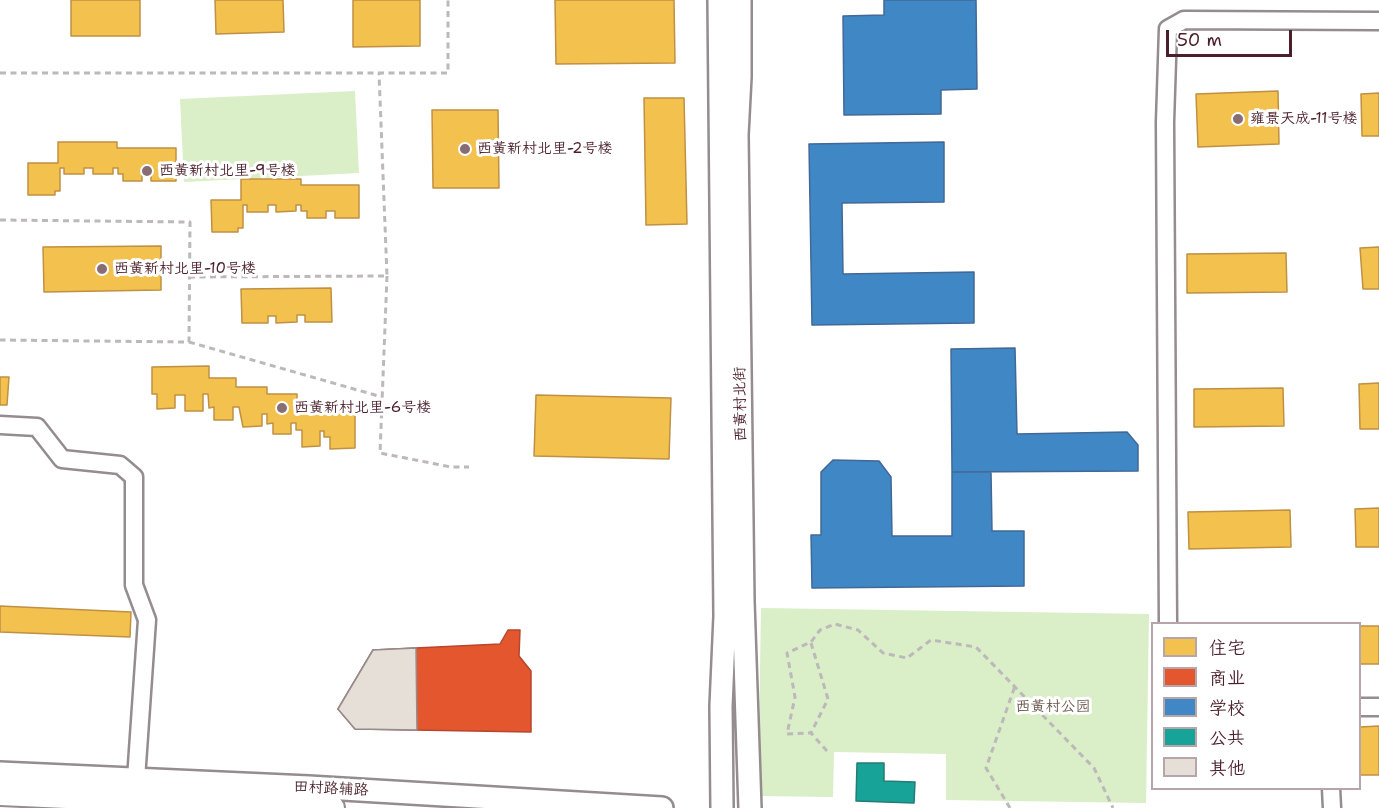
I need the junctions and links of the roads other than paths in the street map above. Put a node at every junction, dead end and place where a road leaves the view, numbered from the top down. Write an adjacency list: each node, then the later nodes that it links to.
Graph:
1 (719, 0): 15 (street, 西黄村北街)
2 (740, 0): 16 (street, 西黄村北街)
3 (1379, 21): 5 (street)
4 (0, 425): 9 (street)
5 (1168, 622)
6 (1361, 707): 7 (street)
7 (1379, 707)
8 (0, 774): 10 (street, 田村路辅路)
9 (136, 779): 10 (street, 田村路辅路); 14 (street, 田村路辅路)
10 (51, 785): 12 (main road); 13 (main road)
11 (1331, 790): 17 (street)
12 (0, 793)
13 (332, 808)
14 (662, 808)
15 (722, 808)
16 (750, 808)
17 (1332, 808)

